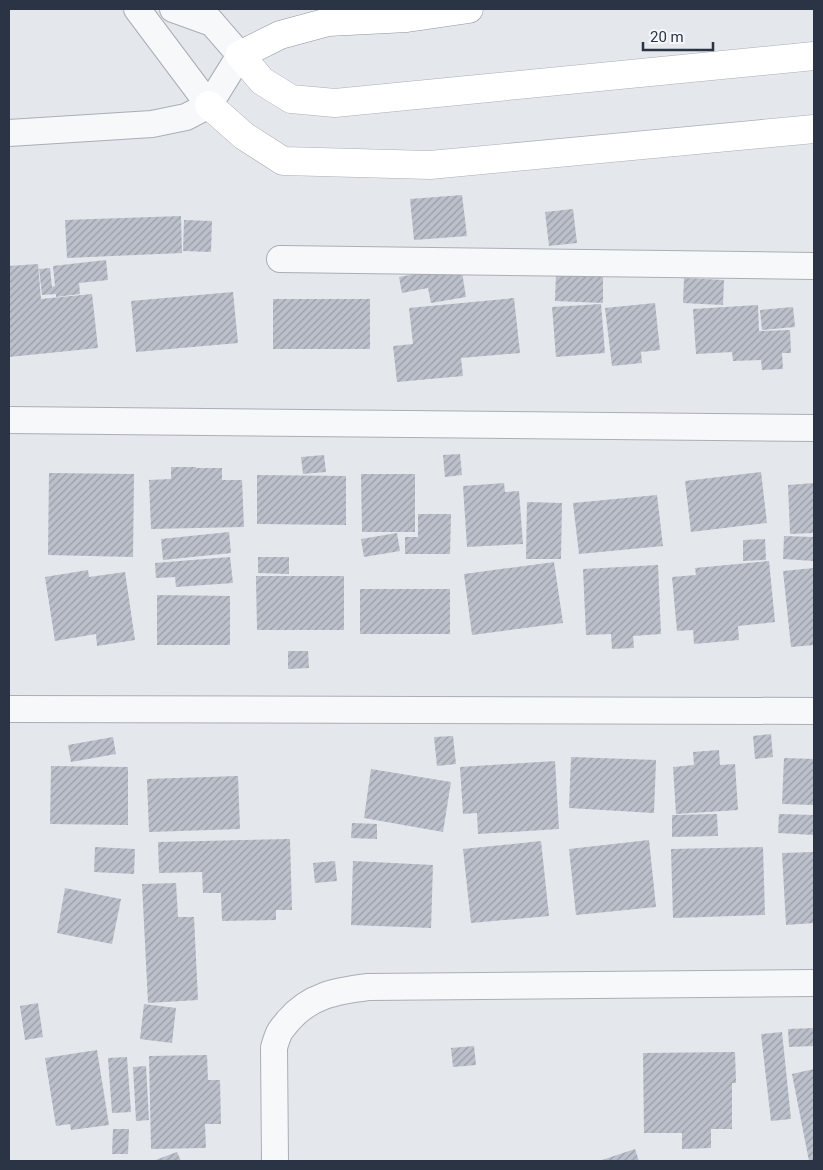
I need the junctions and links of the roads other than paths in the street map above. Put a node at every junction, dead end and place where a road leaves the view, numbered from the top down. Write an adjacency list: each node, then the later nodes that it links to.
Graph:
1 (136, 9): 7 (street)
2 (174, 9): 4 (street)
3 (469, 9): 5 (main road)
4 (206, 16): 5 (street)
5 (240, 55): 6 (main road); 7 (street)
6 (814, 56)
7 (209, 104): 8 (main road); 9 (street)
8 (814, 128)
9 (9, 134)
10 (280, 258): 11 (street)
11 (814, 266)
12 (9, 420): 13 (street)
13 (814, 428)
14 (9, 709): 15 (street)
15 (814, 711)
16 (812, 983): 17 (street)
17 (274, 1161)

